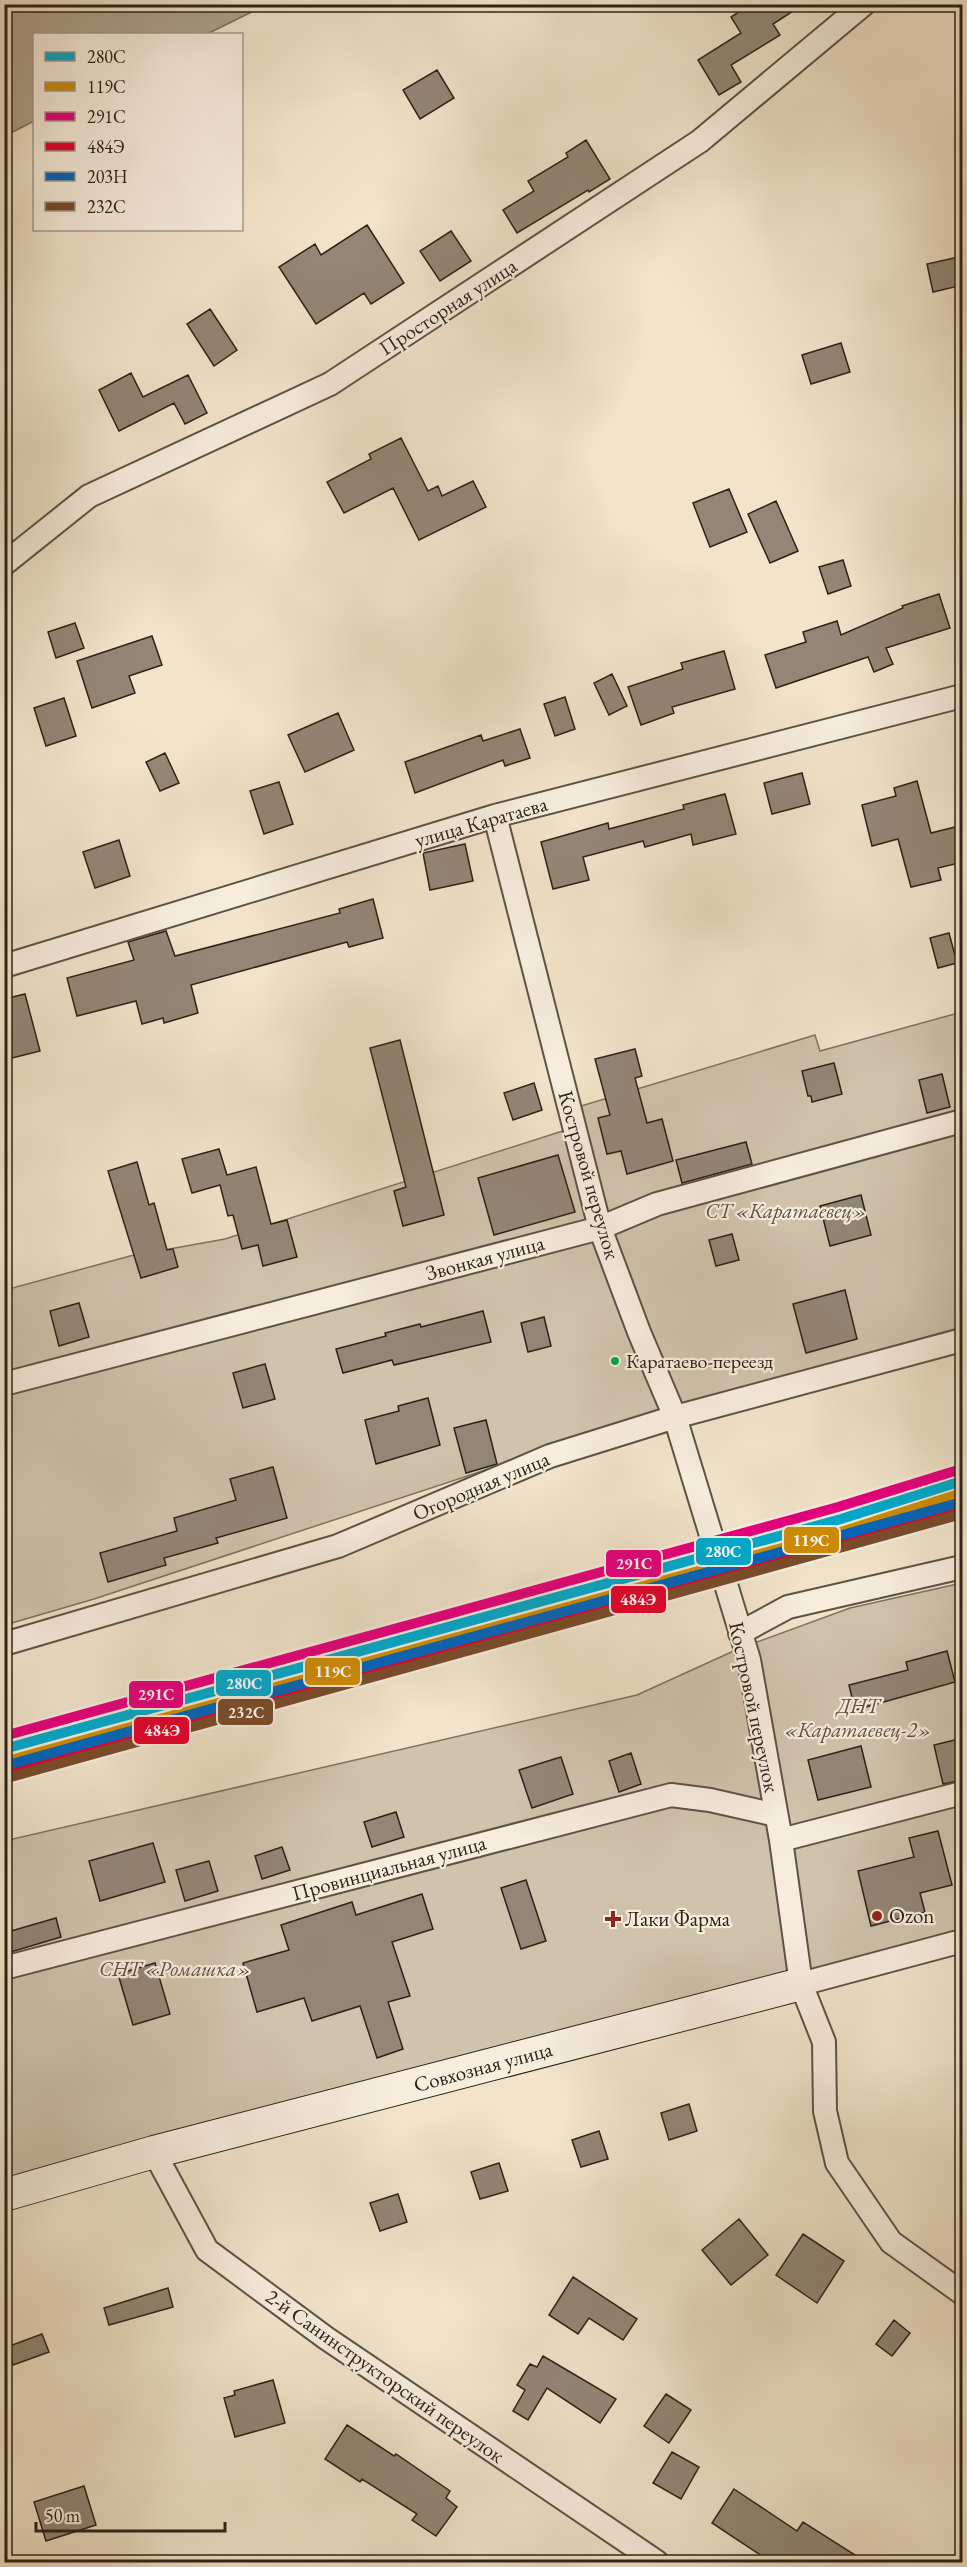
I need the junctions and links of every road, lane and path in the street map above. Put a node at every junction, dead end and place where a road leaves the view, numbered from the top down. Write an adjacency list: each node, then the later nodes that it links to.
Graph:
1 (864, 4): 2 (street, Просторная улица)
2 (4, 564)
3 (963, 696): 4 (street, улица Каратаева)
4 (495, 816): 5 (street, улица Каратаева); 7 (street, Костровой переулок)
5 (4, 966)
6 (963, 1121): 7 (street, Звонкая улица)
7 (600, 1228): 9 (street, Звонкая улица); 10 (street, Костровой переулок)
8 (963, 1340): 10 (street, Огородная улица)
9 (4, 1384)
10 (675, 1417): 12 (street, Костровой переулок); 13 (street, Огородная улица)
11 (963, 1567): 12 (street)
12 (740, 1633): 15 (street, Костровой переулок)
13 (4, 1644)
14 (963, 1793): 16 (street)
15 (776, 1815): 16 (street, Костровой переулок); 18 (street, Провинциальная улица)
16 (781, 1840): 19 (street, Костровой переулок)
17 (963, 1941): 19 (street, Совхозная улица)
18 (4, 1968)
19 (801, 1984): 20 (street, Совхозная улица); 22 (street, Костровой переулок)
20 (154, 2152): 21 (street, Совхозная улица); 23 (street, 2-й Санинструкторский переулок)
21 (4, 2195)
22 (963, 2293)
23 (657, 2562)

